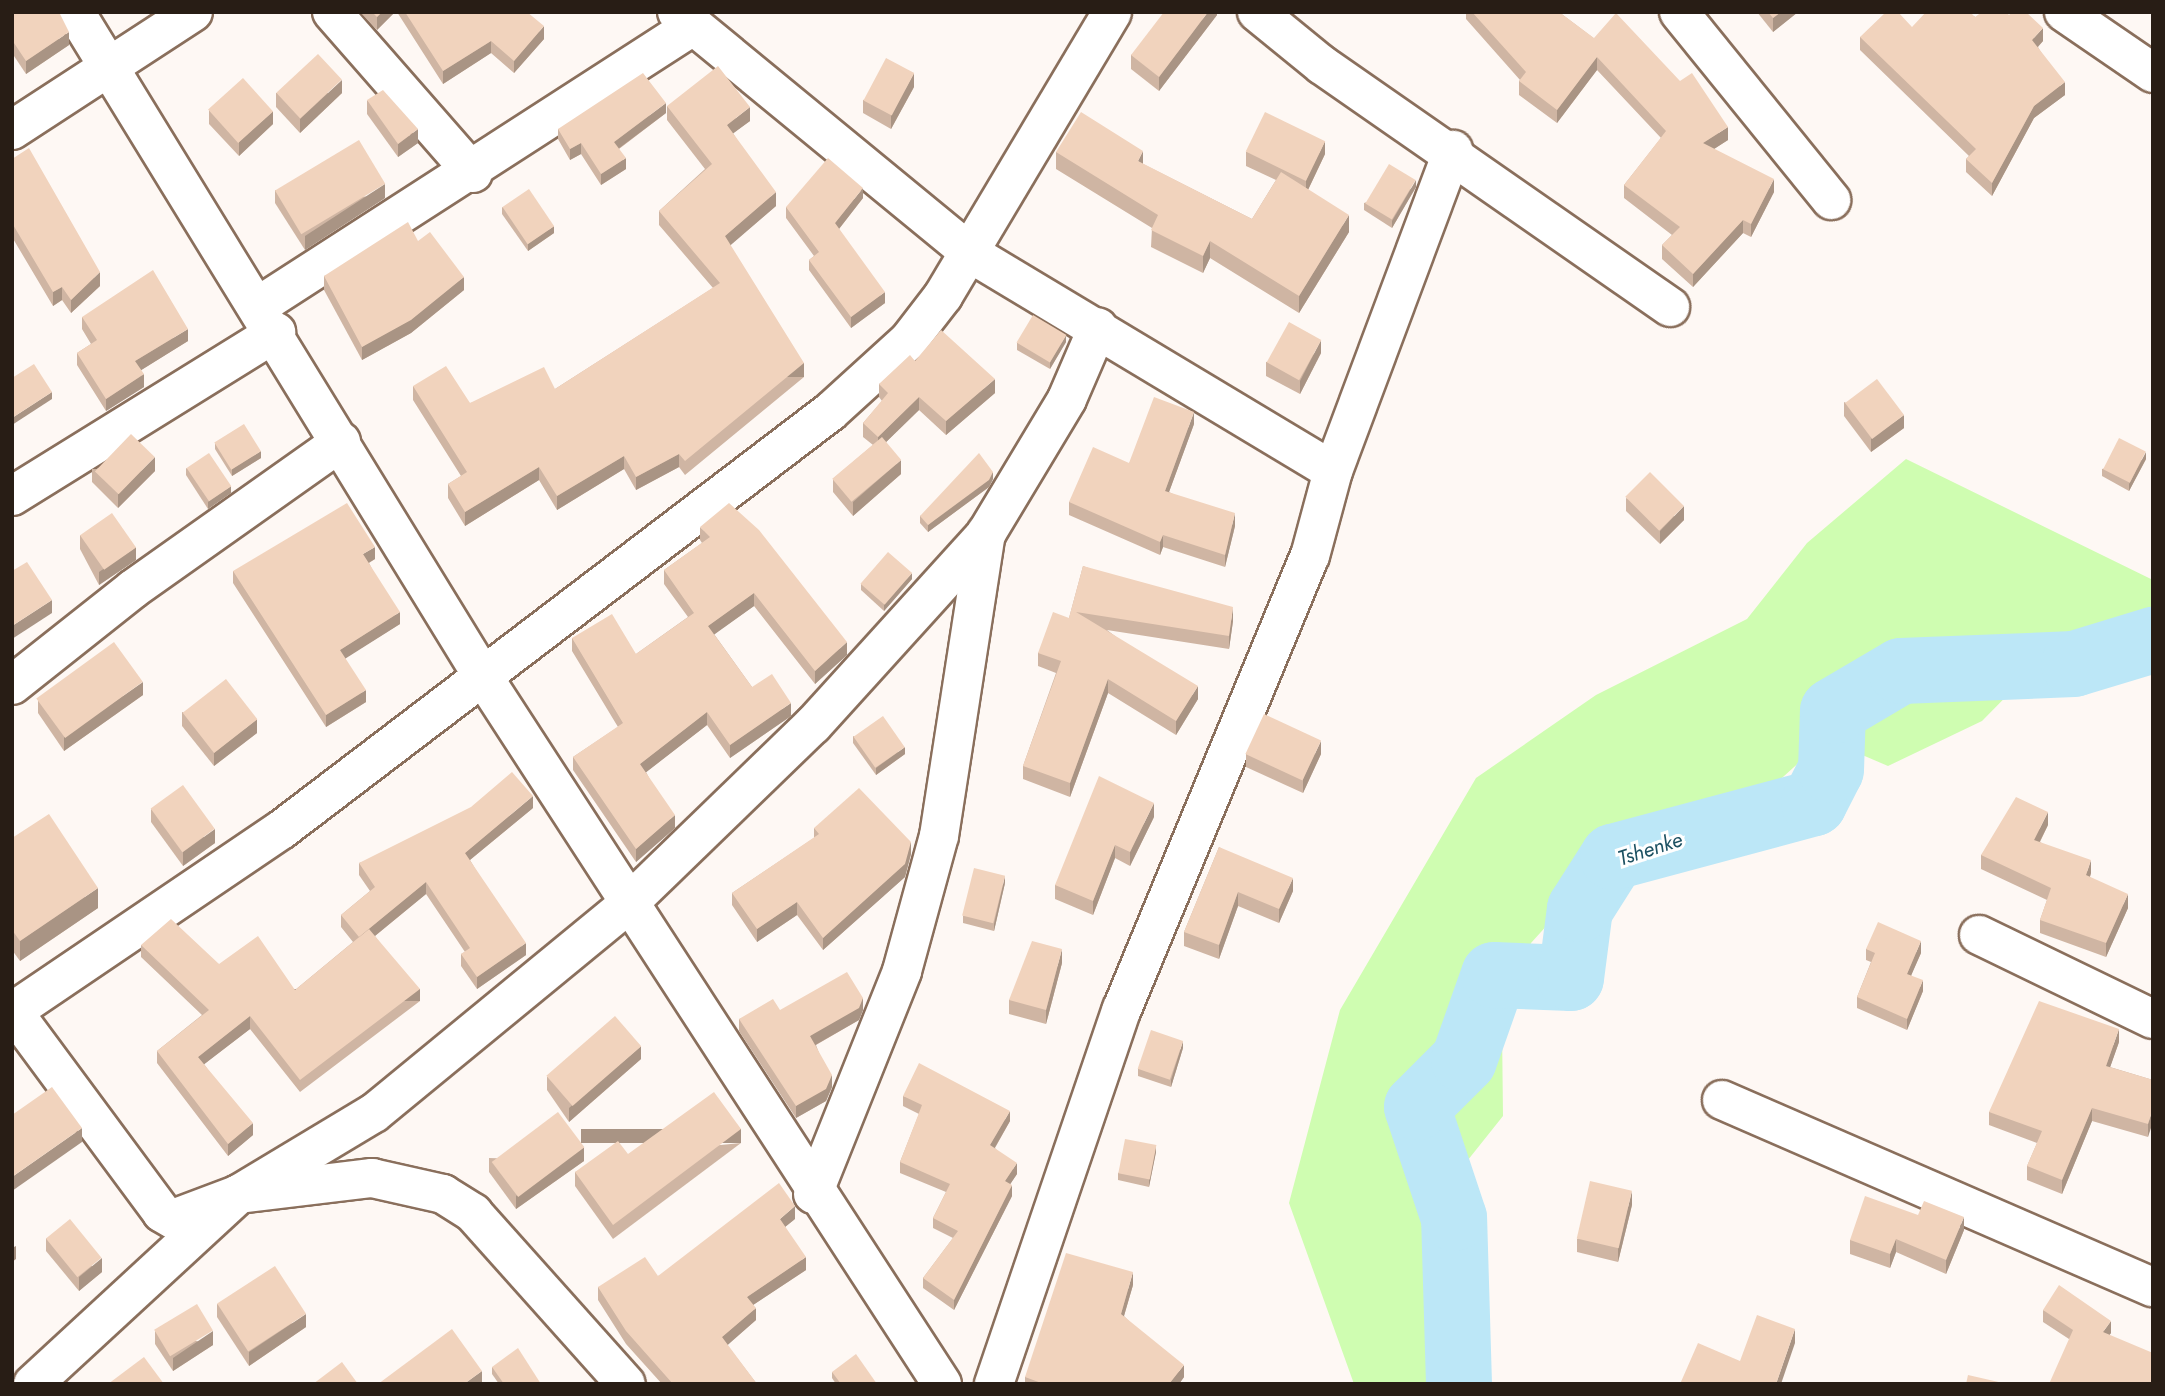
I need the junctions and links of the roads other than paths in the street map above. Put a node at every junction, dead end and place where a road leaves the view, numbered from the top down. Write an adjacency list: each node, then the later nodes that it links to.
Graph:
1 (75, 12): 9 (street)
2 (193, 12): 9 (street)
3 (332, 12): 13 (street)
4 (1112, 12): 15 (street)
5 (1257, 12): 12 (street)
6 (1679, 12): 14 (street)
7 (2064, 12): 10 (street)
8 (684, 20): 13 (street); 15 (street)
9 (111, 64): 11 (street); 17 (street)
10 (2153, 73)
11 (12, 130)
12 (1453, 150): 16 (street); 20 (street)
13 (473, 173): 17 (street)
14 (1831, 200)
15 (970, 253): 18 (street); 23 (street)
16 (1670, 307)
17 (268, 318): 19 (street); 21 (street)
18 (1098, 327): 20 (street); 22 (street)
19 (341, 442): 23 (street); 24 (street)
20 (1333, 471): 36 (street)
21 (12, 496)
22 (986, 534): 25 (street); 31 (street)
23 (482, 675): 25 (street); 27 (street)
24 (12, 684)
25 (628, 904): 30 (street); 31 (street)
26 (1979, 935): 28 (street)
27 (13, 1011): 30 (street)
28 (2153, 1019)
29 (1722, 1100): 32 (street)
30 (239, 1194): 33 (street); 34 (street)
31 (813, 1194): 35 (street)
32 (2153, 1287)
33 (33, 1384)
34 (626, 1384)
35 (942, 1384)
36 (994, 1384)

